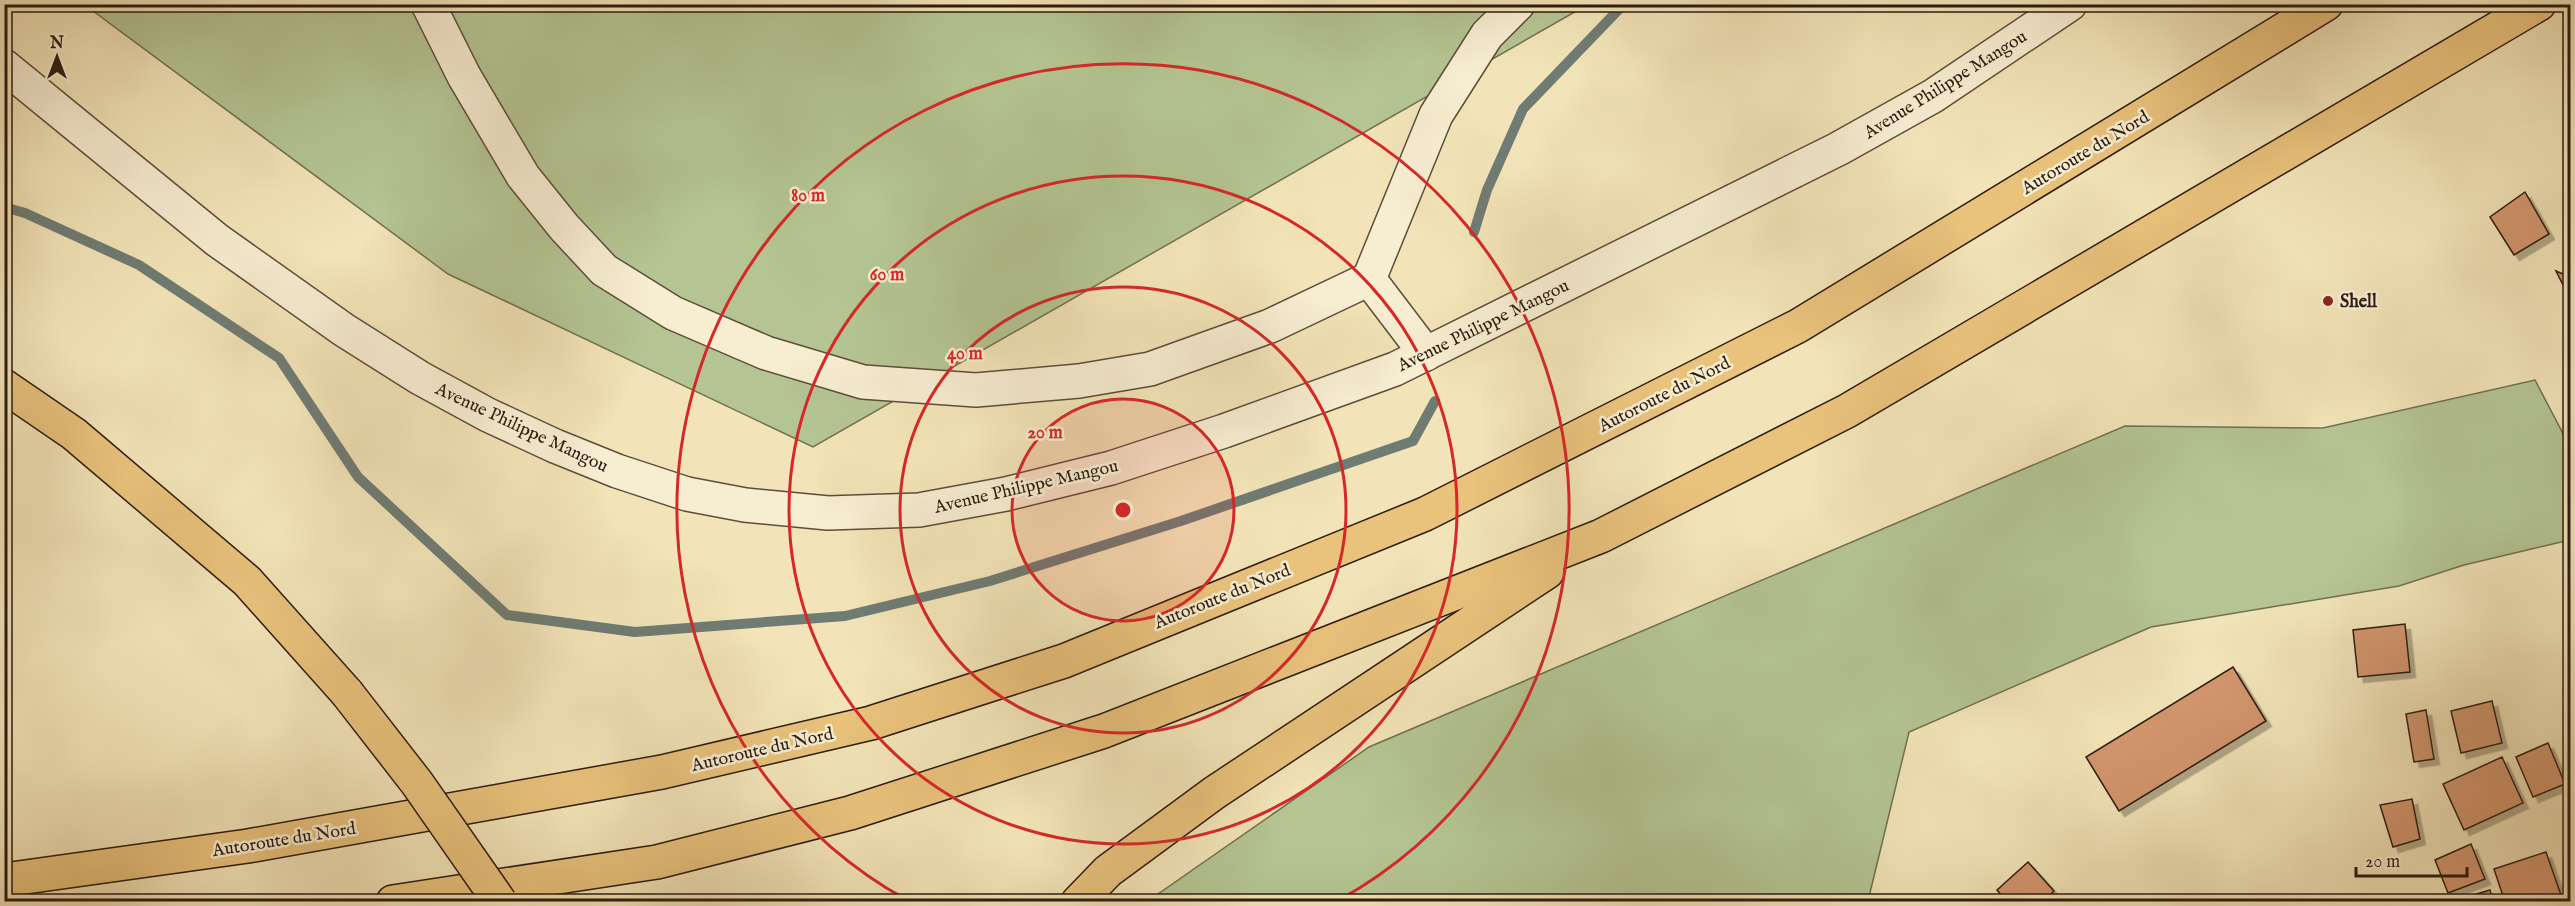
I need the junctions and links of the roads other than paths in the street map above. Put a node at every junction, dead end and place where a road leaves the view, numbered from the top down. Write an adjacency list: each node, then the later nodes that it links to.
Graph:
1 (428, 4): 7 (street)
2 (1518, 4): 7 (street)
3 (2070, 4): 8 (street, Avenue Philippe Mangou)
4 (2326, 4): 11 (highway, Autoroute du Nord)
5 (2539, 4): 10 (highway)
6 (4, 66): 8 (street, Avenue Philippe Mangou)
7 (1369, 279): 8 (street)
8 (1426, 354)
9 (4, 386): 15 (highway, bridge)
10 (1601, 536): 14 (highway); 16 (highway)
11 (248, 846): 12 (highway); 13 (highway, Autoroute du Nord)
12 (4, 860)
13 (4, 879)
14 (393, 902)
15 (500, 902)
16 (1078, 902)

